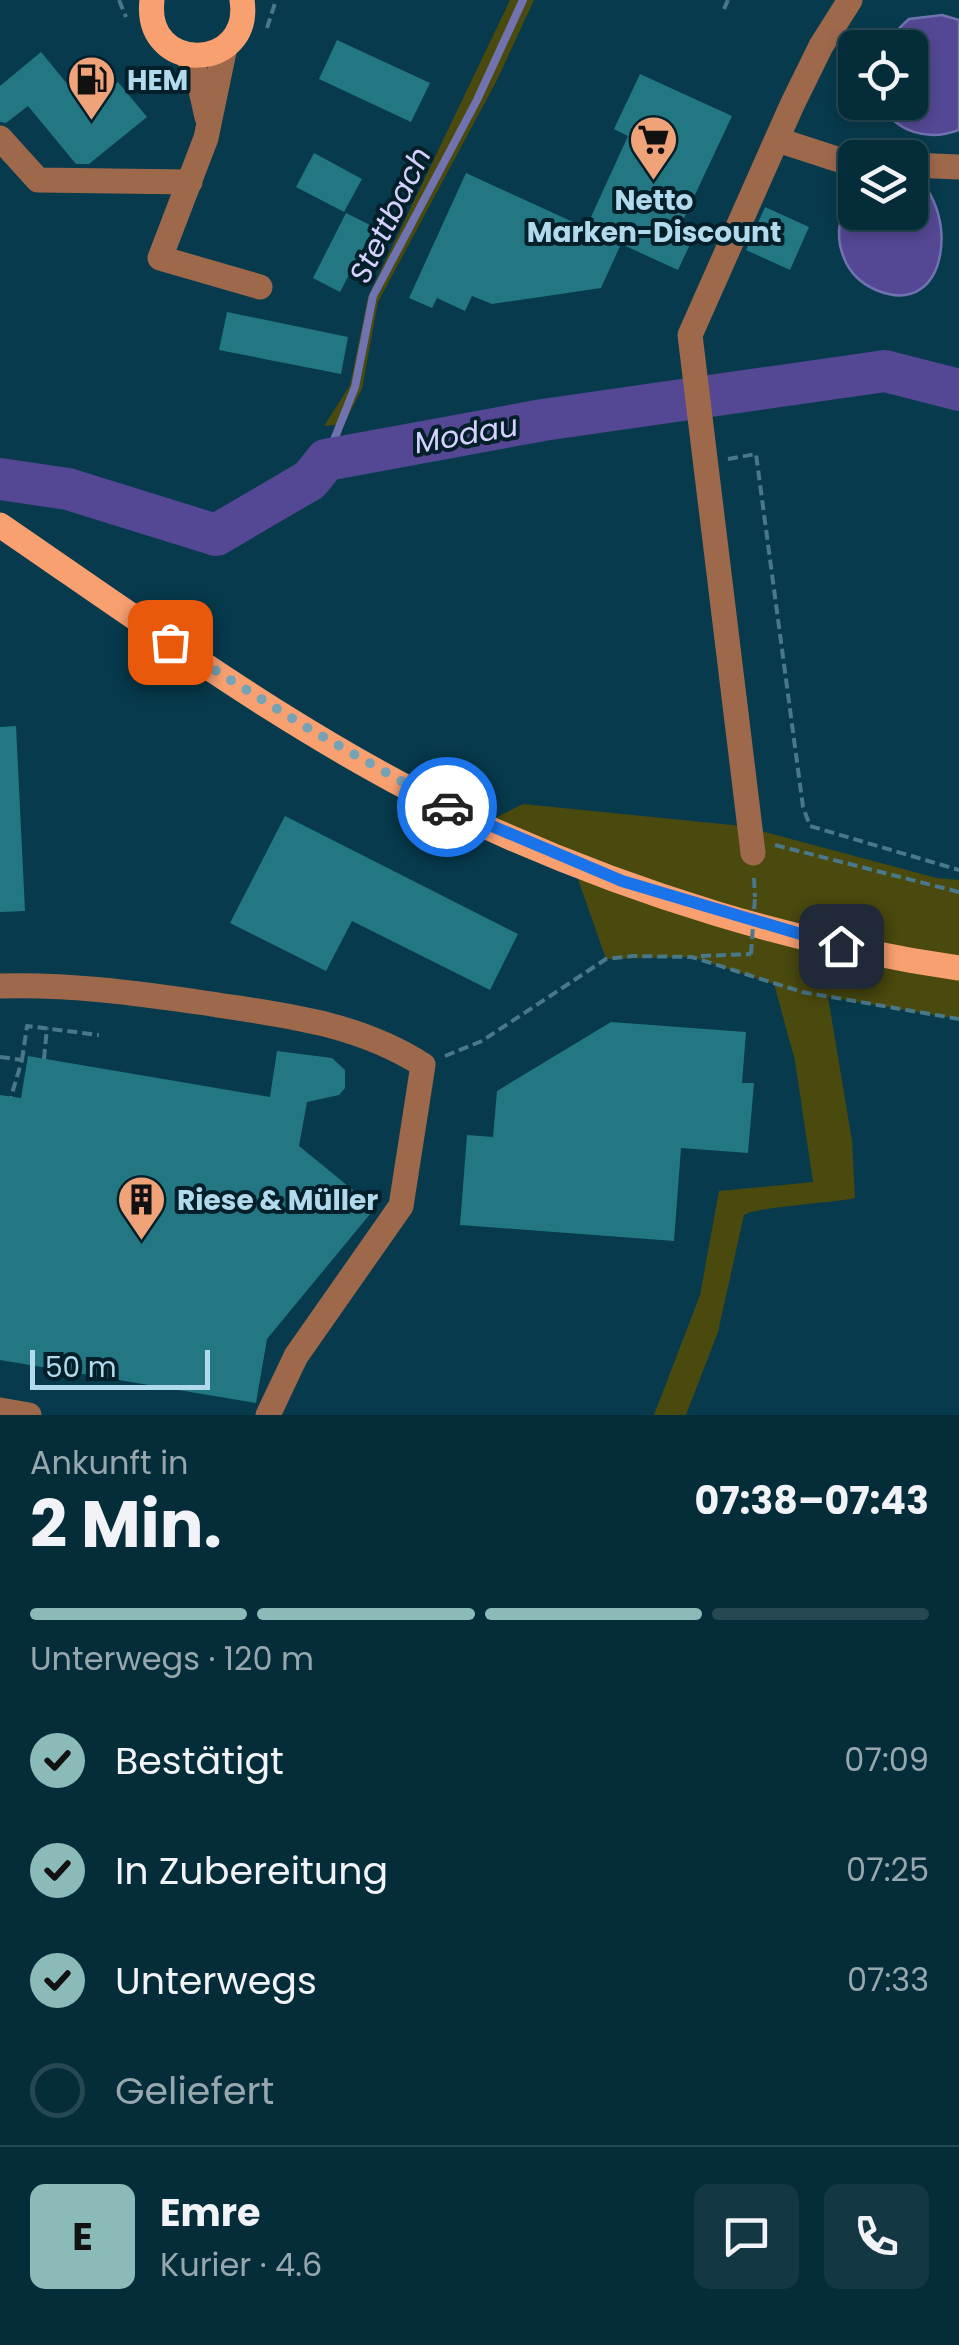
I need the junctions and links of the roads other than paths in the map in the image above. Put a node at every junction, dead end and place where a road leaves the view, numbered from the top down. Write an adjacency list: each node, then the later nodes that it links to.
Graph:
1 (850, 0): 8 (street)
2 (245, 2): 4 (main road)
3 (146, 3): 5 (main road)
4 (224, 47): 5 (main road); 6 (street)
5 (187, 55): 6 (street)
6 (209, 126): 12 (street)
7 (0, 138): 12 (street)
8 (778, 140): 9 (street); 15 (street)
9 (838, 159)
10 (928, 166): 11 (street)
11 (959, 167)
12 (190, 182): 13 (street)
13 (260, 287)
14 (0, 526): 16 (main road)
15 (763, 849)
16 (959, 968)
17 (0, 986): 20 (street)
18 (0, 1410): 19 (street)
19 (30, 1415)
20 (268, 1415)

